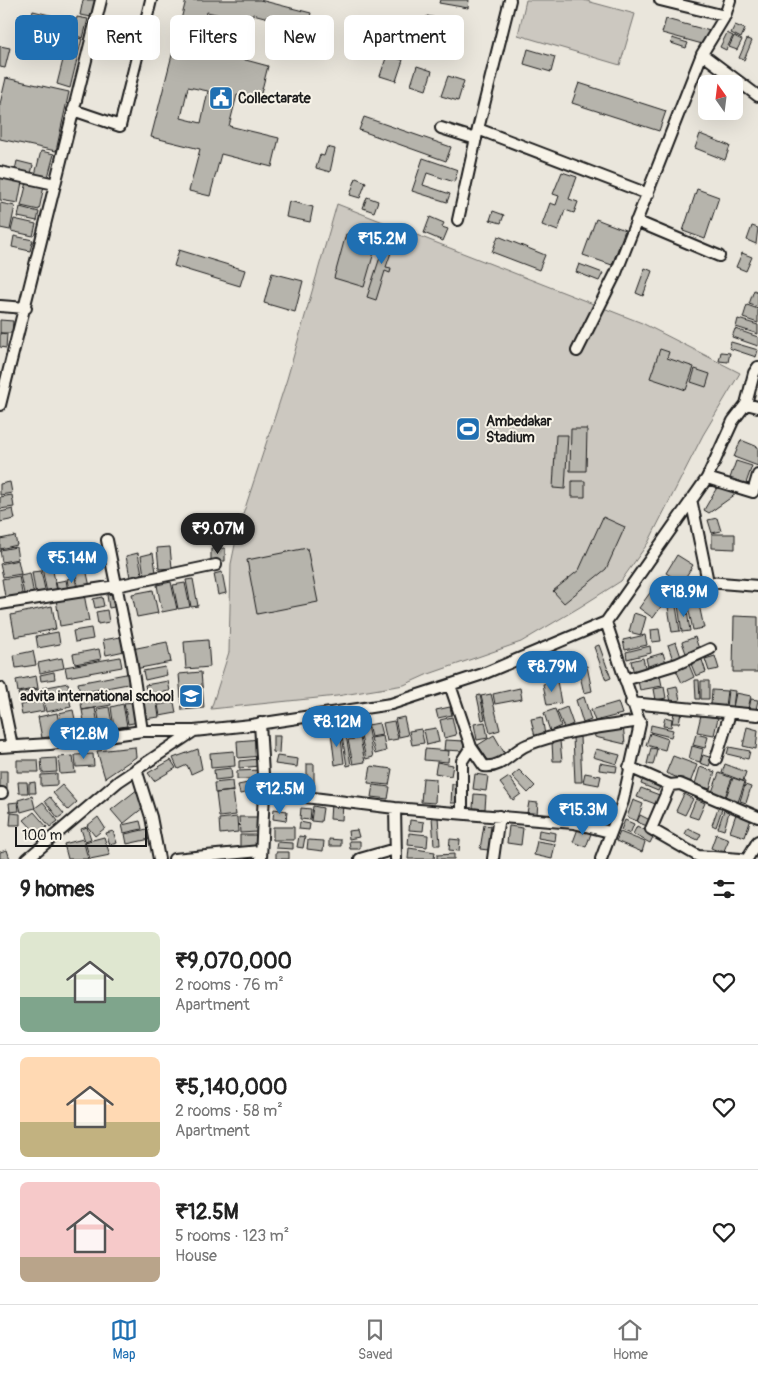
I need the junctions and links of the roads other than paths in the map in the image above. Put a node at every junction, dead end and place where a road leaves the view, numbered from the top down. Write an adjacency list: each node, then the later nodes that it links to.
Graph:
1 (101, 0): 9 (street)
2 (151, 0): 9 (street)
3 (510, 0): 11 (street)
4 (660, 0): 6 (street)
5 (730, 0): 6 (street)
6 (725, 16): 7 (street)
7 (702, 54): 8 (street); 14 (street)
8 (758, 96)
9 (73, 110): 13 (street)
10 (441, 128): 11 (street)
11 (477, 134): 14 (street); 15 (street)
12 (0, 172): 13 (street)
13 (55, 184): 19 (street)
14 (648, 194): 16 (street)
15 (458, 220)
16 (636, 221): 17 (street); 20 (street)
17 (719, 256)
18 (0, 306): 19 (street)
19 (26, 308): 23 (street)
20 (577, 351)
21 (758, 367): 22 (street)
22 (746, 404): 24 (street); 26 (street)
23 (0, 406)
24 (758, 407)
25 (758, 475): 26 (street)
26 (707, 478): 27 (street)
27 (691, 499): 31 (street); 33 (street)
28 (107, 540): 30 (street)
29 (216, 565): 30 (street)
30 (116, 586): 32 (street); 44 (street)
31 (758, 586)
32 (0, 604)
33 (606, 622): 35 (street); 36 (street)
34 (710, 649): 35 (street)
35 (625, 680): 38 (street)
36 (450, 685): 42 (street); 47 (street)
37 (0, 688): 45 (street)
38 (631, 703): 39 (street); 41 (street)
39 (730, 712): 40 (street); 48 (street)
40 (758, 715)
41 (640, 721): 47 (street); 49 (street)
42 (260, 723): 43 (street); 52 (street)
43 (194, 730): 44 (street); 50 (street)
44 (142, 732): 45 (street)
45 (12, 746): 46 (street)
46 (0, 747)
47 (471, 747): 54 (street)
48 (716, 759)
49 (629, 767): 51 (street); 57 (street)
50 (136, 769): 61 (street); 62 (street)
51 (670, 784): 56 (street); 67 (street)
52 (264, 792): 53 (street); 60 (street)
53 (395, 808): 54 (street); 59 (street)
54 (462, 812): 55 (street)
55 (499, 816): 57 (street); 65 (street)
56 (758, 817)
57 (610, 832): 66 (street)
58 (758, 841): 68 (street)
59 (396, 854): 64 (street)
60 (260, 855): 63 (street)
61 (27, 859)
62 (159, 859)
63 (174, 859)
64 (360, 859)
65 (493, 859)
66 (600, 859)
67 (742, 859)
68 (747, 859)

